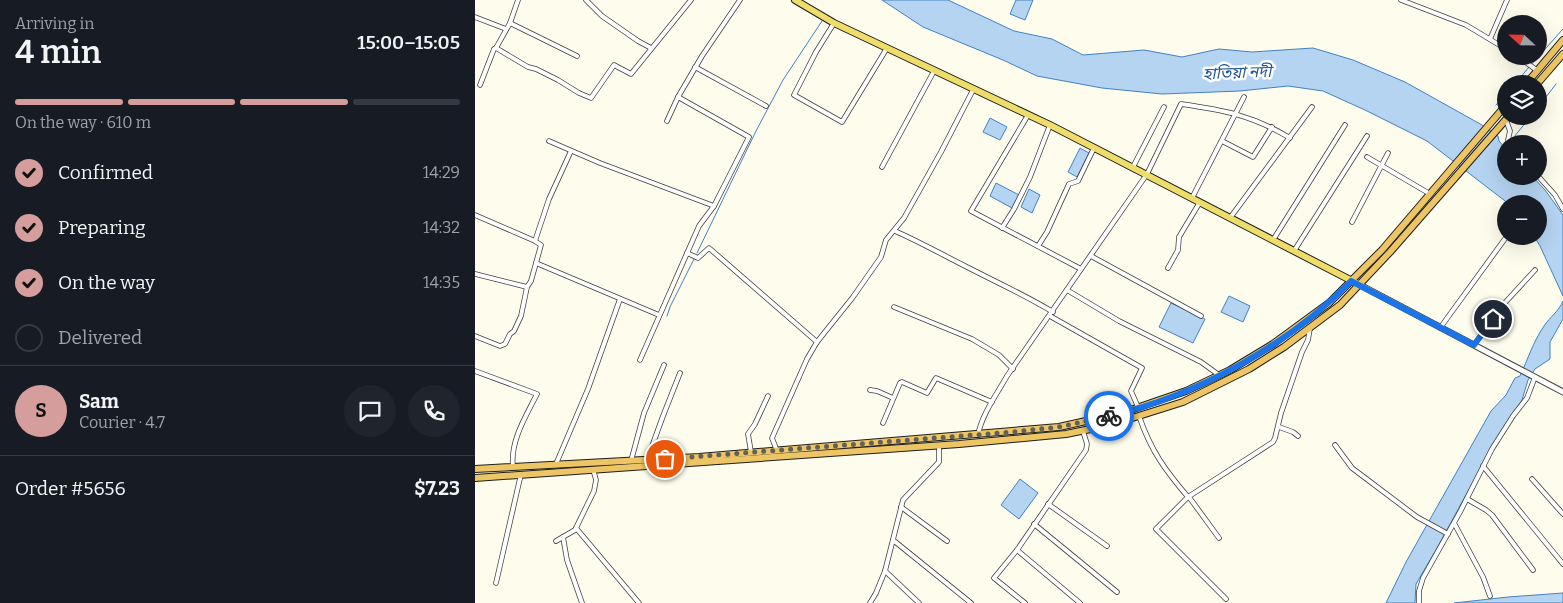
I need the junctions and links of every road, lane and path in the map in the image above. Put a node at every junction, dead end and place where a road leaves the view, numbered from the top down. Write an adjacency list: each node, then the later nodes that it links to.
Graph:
1 (518, 0): 9 (street)
2 (586, 0): 16 (street)
3 (691, 0): 16 (street)
4 (740, 0): 21 (street)
5 (795, 0): 10 (main road)
6 (1401, 0): 12 (street)
7 (1507, 0): 12 (street)
8 (475, 17): 11 (street)
9 (510, 23): 11 (street); 19 (street)
10 (834, 23): 17 (main road); 17 (street)
11 (506, 29): 15 (street)
12 (1490, 39): 14 (street)
13 (1563, 40): 23 (highway)
14 (1497, 43)
15 (496, 48): 16 (street); 26 (street)
16 (651, 48)
17 (887, 48): 22 (main road)
18 (1563, 54): 25 (highway)
19 (577, 56)
20 (1530, 65): 23 (street)
21 (695, 67): 28 (street); 30 (street)
22 (934, 71): 27 (main road); 50 (street)
23 (1538, 71): 24 (highway)
24 (1534, 75)
25 (1545, 75)
26 (479, 85)
27 (973, 90): 34 (main road); 63 (street)
28 (678, 97): 36 (street); 57 (street)
29 (1244, 97): 33 (street)
30 (766, 106)
31 (1163, 107): 51 (street)
32 (1312, 107): 42 (street)
33 (1237, 113): 40 (street); 44 (street); 52 (street)
34 (1028, 115): 37 (main road); 62 (street)
35 (1497, 115): 54 (highway)
36 (667, 121)
37 (1050, 125): 45 (main road); 62 (street)
38 (1345, 125): 64 (street)
39 (1501, 125): 77 (highway)
40 (1272, 127): 42 (street); 44 (street)
41 (1367, 136): 68 (street)
42 (1290, 138): 60 (street)
43 (549, 141): 46 (street)
44 (1222, 141): 55 (street)
45 (1094, 147): 51 (main road); 67 (street)
46 (571, 151): 57 (street); 65 (street)
47 (1388, 153): 49 (street)
48 (1367, 157): 49 (street)
49 (1382, 165): 54 (street); 61 (street)
50 (882, 166)
51 (1133, 167): 52 (main road)
52 (1147, 174): 55 (main road); 70 (street)
53 (1546, 185): 58 (street)
54 (1430, 194): 76 (highway)
55 (1192, 198): 56 (main road)
56 (1201, 202): 60 (main road); 72 (street)
57 (713, 206): 69 (street)
58 (1563, 209)
59 (475, 216): 65 (street)
60 (1230, 218): 64 (main road)
61 (1352, 222)
62 (1002, 228): 67 (street)
63 (895, 230): 82 (street); 88 (street)
64 (1273, 240): 68 (main road)
65 (535, 241): 71 (street)
66 (1500, 245): 86 (street)
67 (1038, 246): 73 (street)
68 (1293, 251): 76 (main road)
69 (687, 252): 83 (street); 88 (street)
70 (1091, 256): 73 (street); 84 (street)
71 (536, 263): 78 (street); 80 (street)
72 (1168, 268)
73 (1081, 269): 79 (street)
74 (1535, 270): 89 (street)
75 (475, 274): 78 (street)
76 (1351, 281): 77 (main road); 95 (highway)
77 (1360, 285): 85 (highway); 86 (street)
78 (527, 287): 87 (street)
79 (1067, 290): 82 (street); 95 (street)
80 (620, 299): 83 (street); 115 (street)
81 (895, 307): 92 (street)
82 (1051, 314): 92 (street); 102 (street)
83 (659, 315): 90 (street)
84 (1201, 316)
85 (1310, 328): 103 (highway); 105 (street)
86 (1440, 328): 89 (street)
87 (475, 336)
88 (817, 342): 111 (street)
89 (1474, 345): 96 (street)
90 (640, 360)
91 (665, 365): 114 (street)
92 (1013, 369): 101 (street)
93 (475, 371): 117 (street)
94 (681, 373): 113 (street)
95 (1219, 375): 102 (highway)
96 (1533, 377): 98 (street); 116 (street)
97 (870, 390): 100 (street)
98 (1563, 392)
99 (768, 396): 112 (street)
100 (893, 398): 101 (street); 104 (street)
101 (992, 402): 107 (street)
102 (1138, 407): 107 (highway)
103 (1139, 416): 106 (highway); 123 (street)
104 (883, 423)
105 (1279, 427): 108 (street); 123 (street)
106 (1083, 431): 109 (highway); 125 (street)
107 (978, 435): 111 (highway)
108 (1297, 436)
109 (939, 445): 119 (highway); 126 (street)
110 (1335, 445): 131 (street)
111 (777, 451): 112 (highway)
112 (751, 452): 113 (highway)
113 (647, 460): 114 (highway)
114 (631, 461): 115 (highway)
115 (556, 464): 117 (highway)
116 (1483, 466): 124 (street); 139 (street)
117 (513, 467): 118 (highway)
118 (475, 469)
119 (593, 470): 120 (highway); 130 (street)
120 (521, 474): 121 (highway); 142 (street)
121 (475, 478)
122 (1533, 479): 127 (street)
123 (1189, 497): 133 (street); 145 (street)
124 (1467, 499): 128 (street); 140 (street)
125 (1048, 504): 129 (street); 137 (street)
126 (901, 507): 134 (street); 136 (street)
127 (1563, 514)
128 (1454, 523): 131 (street); 144 (street)
129 (1034, 524): 138 (street); 143 (street)
130 (576, 528): 132 (street); 148 (street)
131 (1447, 534): 146 (street)
132 (563, 537): 135 (street); 147 (street)
133 (1219, 538)
134 (893, 540): 141 (street); 151 (street)
135 (556, 541)
136 (947, 541)
137 (1107, 546)
138 (1017, 550): 152 (street); 153 (street)
139 (1563, 564)
140 (1533, 570)
141 (885, 571): 149 (street); 150 (street)
142 (496, 583)
143 (1117, 592)
144 (1490, 596)
145 (1227, 599)
146 (1419, 602)
147 (582, 603)
148 (639, 603)
149 (870, 603)
150 (919, 603)
151 (971, 603)
152 (1025, 603)
153 (1080, 603)

